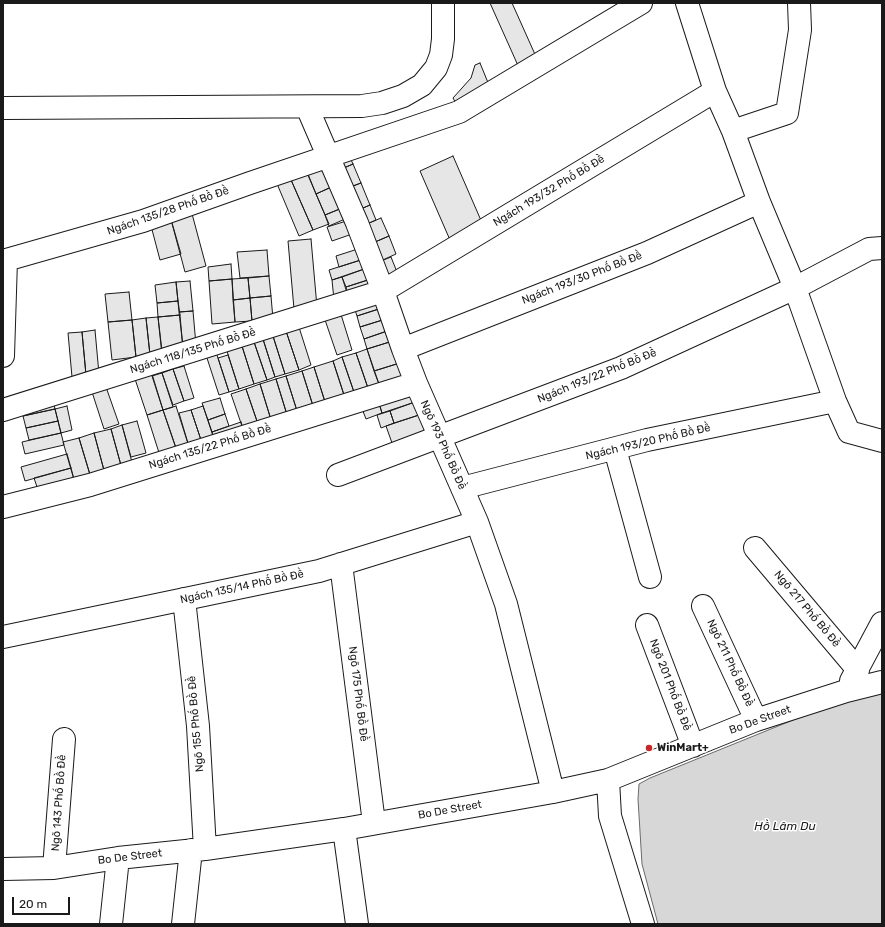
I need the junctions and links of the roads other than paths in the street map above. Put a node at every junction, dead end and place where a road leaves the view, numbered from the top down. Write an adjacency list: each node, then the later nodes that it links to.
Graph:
1 (443, 3): 6 (street)
2 (640, 3): 9 (street, Ngách 135/28 Phố Bồ Đề)
3 (688, 3): 5 (street)
4 (799, 3): 8 (street)
5 (715, 91): 8 (street); 13 (street, Ngách 193/32 Phố Bồ Đề)
6 (306, 107): 7 (street); 9 (street, Ngõ 193 Phố Bồ Đề)
7 (3, 108)
8 (733, 131): 10 (street)
9 (329, 157): 13 (street, Ngõ 193 Phố Bồ Đề); 15 (street, Ngách 135/28 Phố Bồ Đề)
10 (759, 202): 12 (street); 14 (street, Ngách 193/30 Phố Bồ Đề)
11 (882, 248): 12 (street, Ngách 193/22 Phố Bồ Đề)
12 (795, 288): 17 (street); 19 (street, Ngách 193/22 Phố Bồ Đề)
13 (383, 291): 14 (street, Ngõ 193 Phố Bồ Đề); 18 (street, Ngách 118/135 Phố Bồ Đề)
14 (403, 349): 16 (street, Ngõ 193 Phố Bồ Đề)
15 (3, 356)
16 (416, 383): 19 (street, Ngõ 193 Phố Bồ Đề); 24 (street, Ngách 135/22 Phố Bồ Đề)
17 (835, 401): 20 (street); 21 (street, Ngách 193/20 Phố Bồ Đề)
18 (3, 410)
19 (439, 436): 22 (street, Ngách 193/22 Phố Bồ Đề); 23 (street, Ngõ 193 Phố Bồ Đề)
20 (882, 441)
21 (615, 449): 23 (street, Ngách 193/20 Phố Bồ Đề); 28 (street)
22 (338, 475)
23 (462, 488): 25 (street, Ngõ 193 Phố Bồ Đề)
24 (3, 507)
25 (477, 522): 27 (street, Ngách 135/14 Phố Bồ Đề); 41 (street, Ngõ 193 Phố Bồ Đề)
26 (755, 548): 34 (street, Ngõ 217 Phố Bồ Đề)
27 (341, 564): 29 (street, Ngách 135/14 Phố Bồ Đề); 42 (street, Ngõ 175 Phố Bồ Đề)
28 (650, 577)
29 (184, 600): 33 (street, Ngách 135/14 Phố Bồ Đề); 44 (street, Ngõ 155 Phố Bồ Đề)
30 (703, 606): 37 (street, Ngõ 211 Phố Bồ Đề)
31 (882, 623): 34 (street)
32 (647, 625): 39 (street, Ngõ 201 Phố Bồ Đề)
33 (3, 638)
34 (858, 670): 36 (street)
35 (882, 682): 36 (street, Bo De Street)
36 (846, 691): 37 (street, Bo De Street)
37 (756, 720): 39 (street, Bo De Street)
38 (64, 739): 46 (street, Ngõ 143 Phố Bồ Đề)
39 (693, 746): 40 (street, Bo De Street)
40 (608, 780): 41 (street, Bo De Street); 48 (street)
41 (553, 792): 42 (street, Bo De Street)
42 (374, 823): 43 (street, Bo De Street)
43 (344, 828): 44 (street, Bo De Street); 51 (street)
44 (198, 849): 45 (street, Bo De Street); 50 (street, Ngõ 155 Phố Bồ Đề)
45 (118, 858): 46 (street, Bo De Street); 49 (street)
46 (54, 868): 47 (street, Bo De Street)
47 (3, 869)
48 (635, 923)
49 (111, 924)
50 (183, 924)
51 (357, 924)

